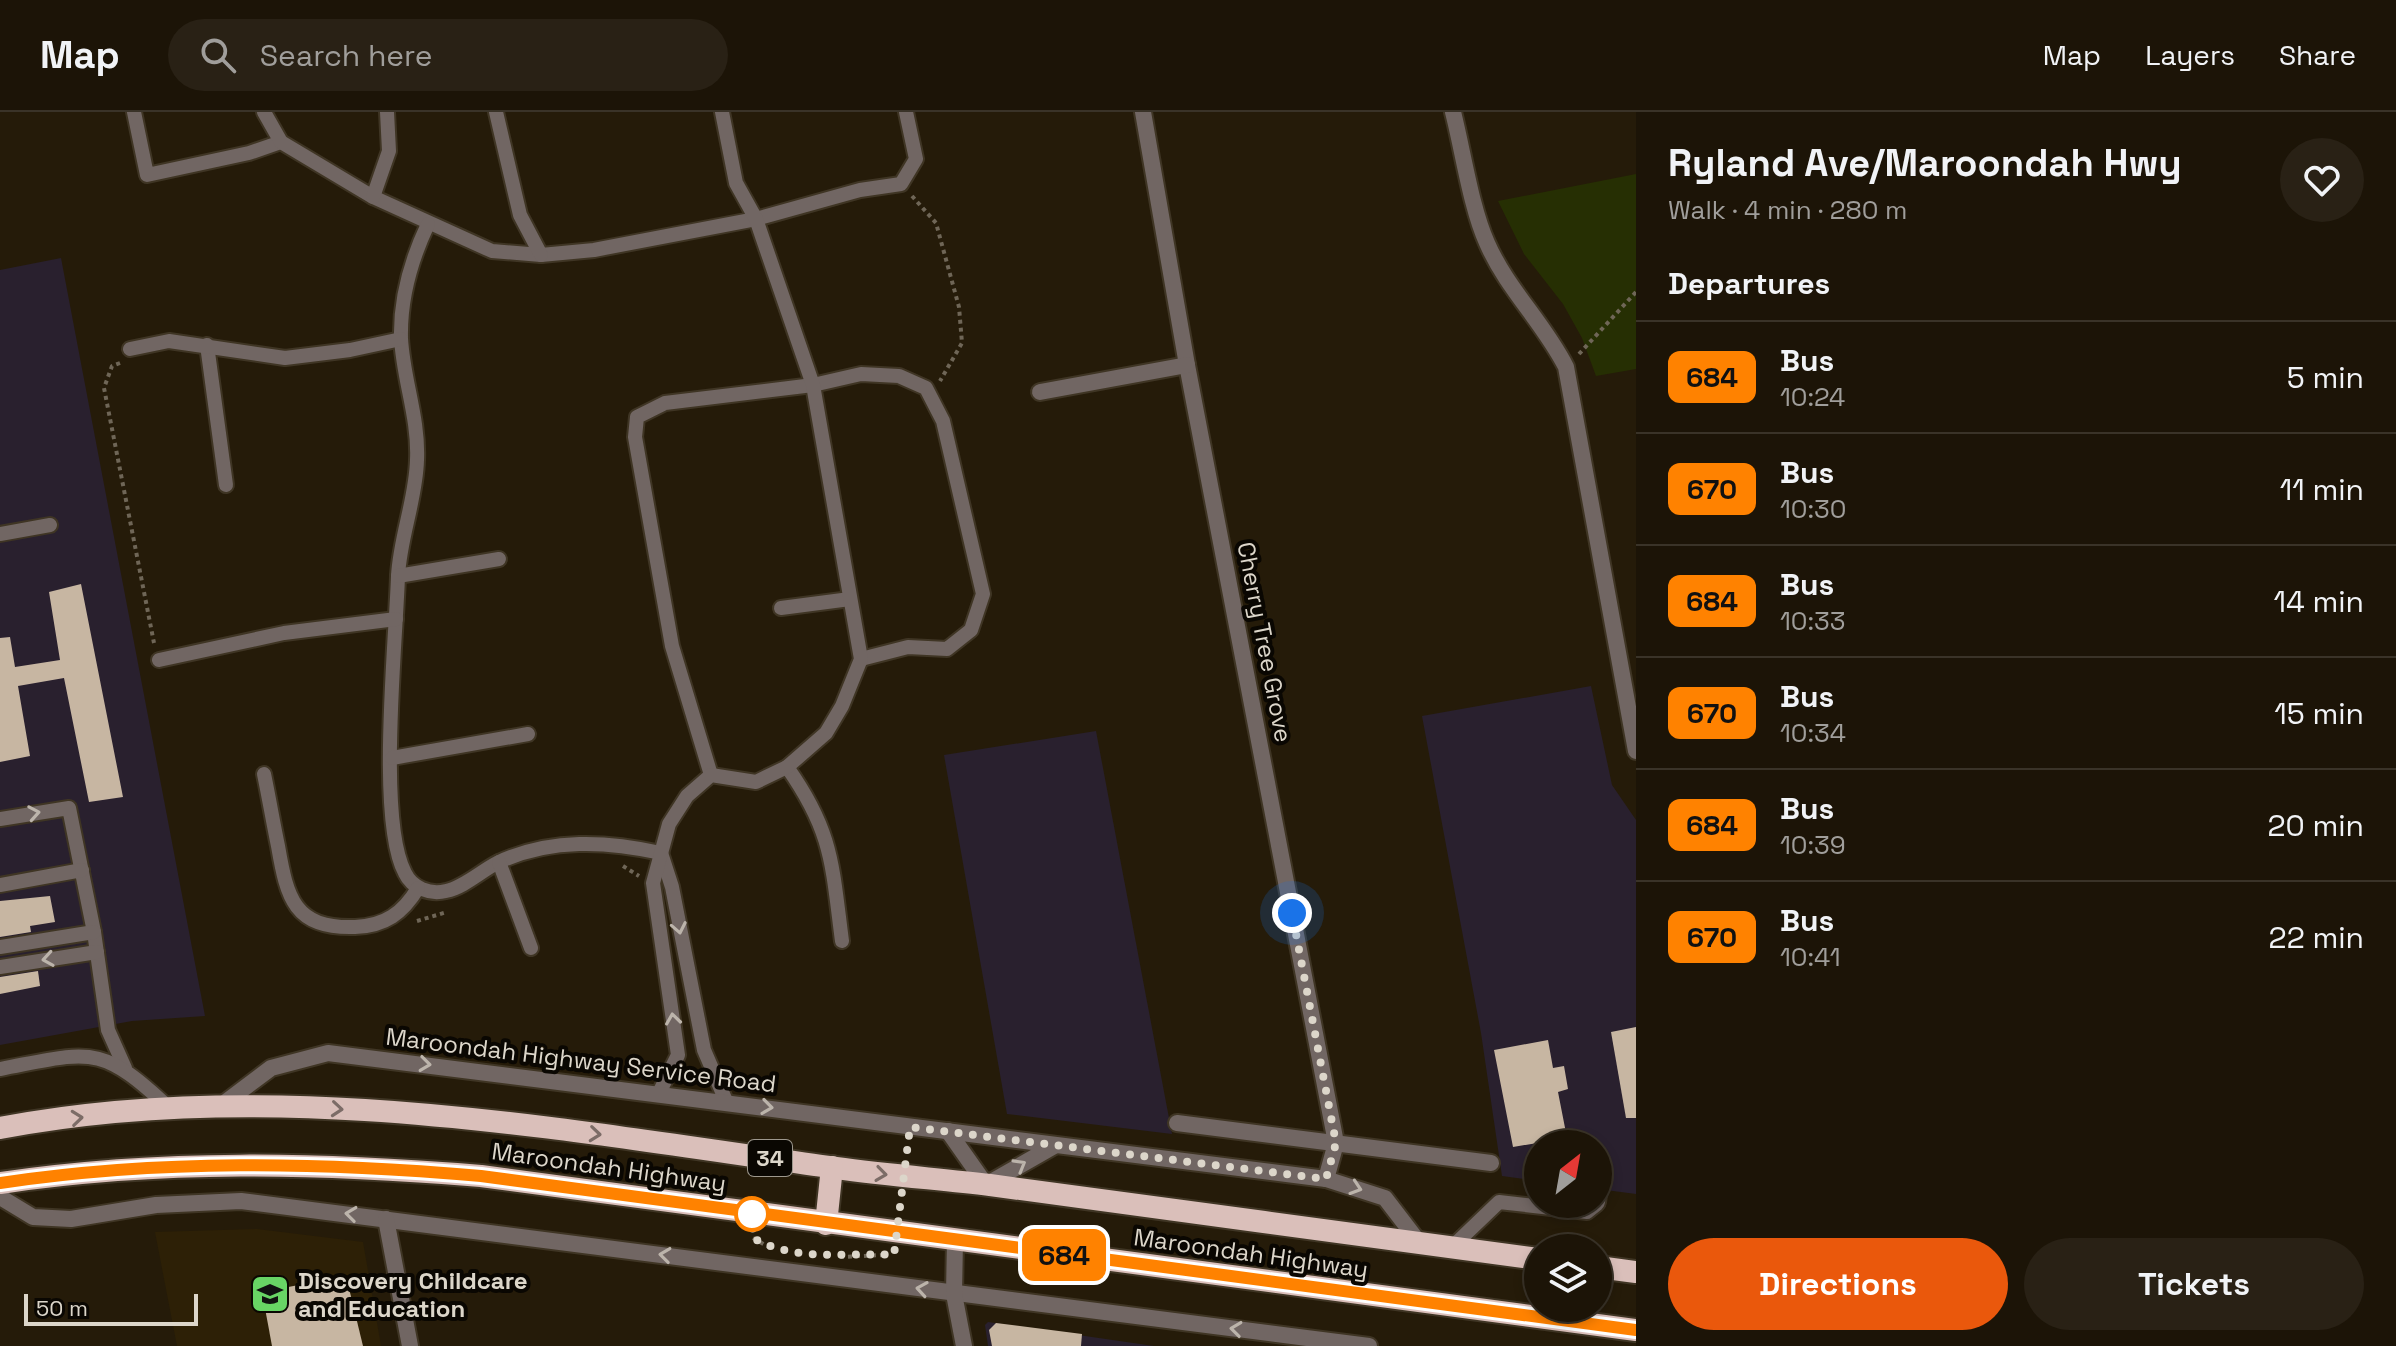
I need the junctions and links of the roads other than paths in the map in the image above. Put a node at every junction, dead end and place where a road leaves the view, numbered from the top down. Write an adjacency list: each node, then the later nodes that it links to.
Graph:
1 (134, 112): 9 (lane)
2 (264, 112): 9 (lane)
3 (387, 112): 10 (lane)
4 (496, 112): 13 (lane)
5 (722, 112): 11 (lane)
6 (906, 112): 11 (lane)
7 (1143, 112): 17 (street, Cherry Tree Grove)
8 (1453, 112): 31 (street)
9 (281, 142): 10 (lane)
10 (373, 197): 12 (lane)
11 (756, 219): 13 (lane); 18 (lane)
12 (428, 224): 13 (lane); 14 (lane)
13 (541, 255)
14 (401, 339): 15 (lane); 24 (lane)
15 (207, 345): 16 (lane); 20 (lane)
16 (130, 349)
17 (1187, 365): 19 (street); 57 (street, Cherry Tree Grove)
18 (813, 385): 25 (lane); 28 (lane); 35 (lane)
19 (1040, 392)
20 (226, 485)
21 (50, 525): 22 (lane)
22 (0, 534)
23 (499, 559): 24 (lane)
24 (398, 576): 27 (lane)
25 (850, 599): 26 (lane); 28 (lane)
26 (781, 608)
27 (396, 619): 29 (lane); 32 (lane)
28 (861, 659): 33 (lane)
29 (159, 660)
30 (528, 734): 32 (lane)
31 (1636, 751)
32 (392, 758): 41 (lane)
33 (787, 767): 35 (lane); 43 (lane)
34 (264, 774): 41 (lane)
35 (711, 775): 37 (lane)
36 (0, 819): 39 (lane, one-way to 39)
37 (661, 853): 38 (lane); 50 (lane, one-way to 37); 51 (lane, one-way to 51)
38 (499, 862): 41 (lane); 45 (lane)
39 (82, 870): 40 (lane); 42 (lane)
40 (0, 885)
41 (418, 888)
42 (94, 932): 44 (lane); 46 (lane)
43 (842, 941)
44 (0, 947)
45 (531, 948)
46 (97, 952): 47 (lane, one-way to 47); 48 (lane)
47 (0, 967)
48 (125, 1068): 49 (lane); 53 (lane)
49 (0, 1069)
50 (659, 1093): 51 (street, Maroondah Highway Service Road); 52 (street, Maroondah Highway Service Road, one-way to 50)
51 (726, 1101): 56 (street, Maroondah Highway Service Road, one-way to 56)
52 (222, 1105): 53 (highway, Maroondah Highway / 34); 60 (highway, Maroondah Highway / 34, one-way to 60)
53 (169, 1108): 55 (highway, Maroondah Highway / 34, one-way to 53)
54 (1177, 1123): 57 (street)
55 (0, 1128)
56 (948, 1131): 58 (street, Maroondah Highway Service Road); 63 (street)
57 (1336, 1143): 59 (street); 61 (street, Cherry Tree Grove)
58 (1054, 1146): 61 (street, Maroondah Highway Service Road); 63 (street, one-way to 58)
59 (1491, 1163)
60 (832, 1167): 63 (highway, Maroondah Highway / 34, one-way to 63); 67 (highway)
61 (1326, 1179): 69 (street, Maroondah Highway Service Road, one-way to 69)
62 (0, 1183): 67 (highway, Maroondah Highway)
63 (986, 1185): 69 (highway, Maroondah Highway / 34)
64 (0, 1197): 66 (street, one-way to 64)
65 (1524, 1205): 70 (lane)
66 (386, 1219): 74 (street, one-way to 66); 76 (street)
67 (826, 1224): 68 (highway, Maroondah Highway)
68 (955, 1240): 74 (street); 75 (highway, Maroondah Highway)
69 (1421, 1245): 70 (highway, Maroondah Highway / 34)
70 (1451, 1248): 71 (highway, Maroondah Highway / 34)
71 (1524, 1257)
72 (1612, 1269): 73 (highway)
73 (1636, 1272)
74 (954, 1294): 77 (street); 78 (street, one-way to 74)
75 (1636, 1330)
76 (410, 1346)
77 (964, 1346)
78 (1369, 1346)

